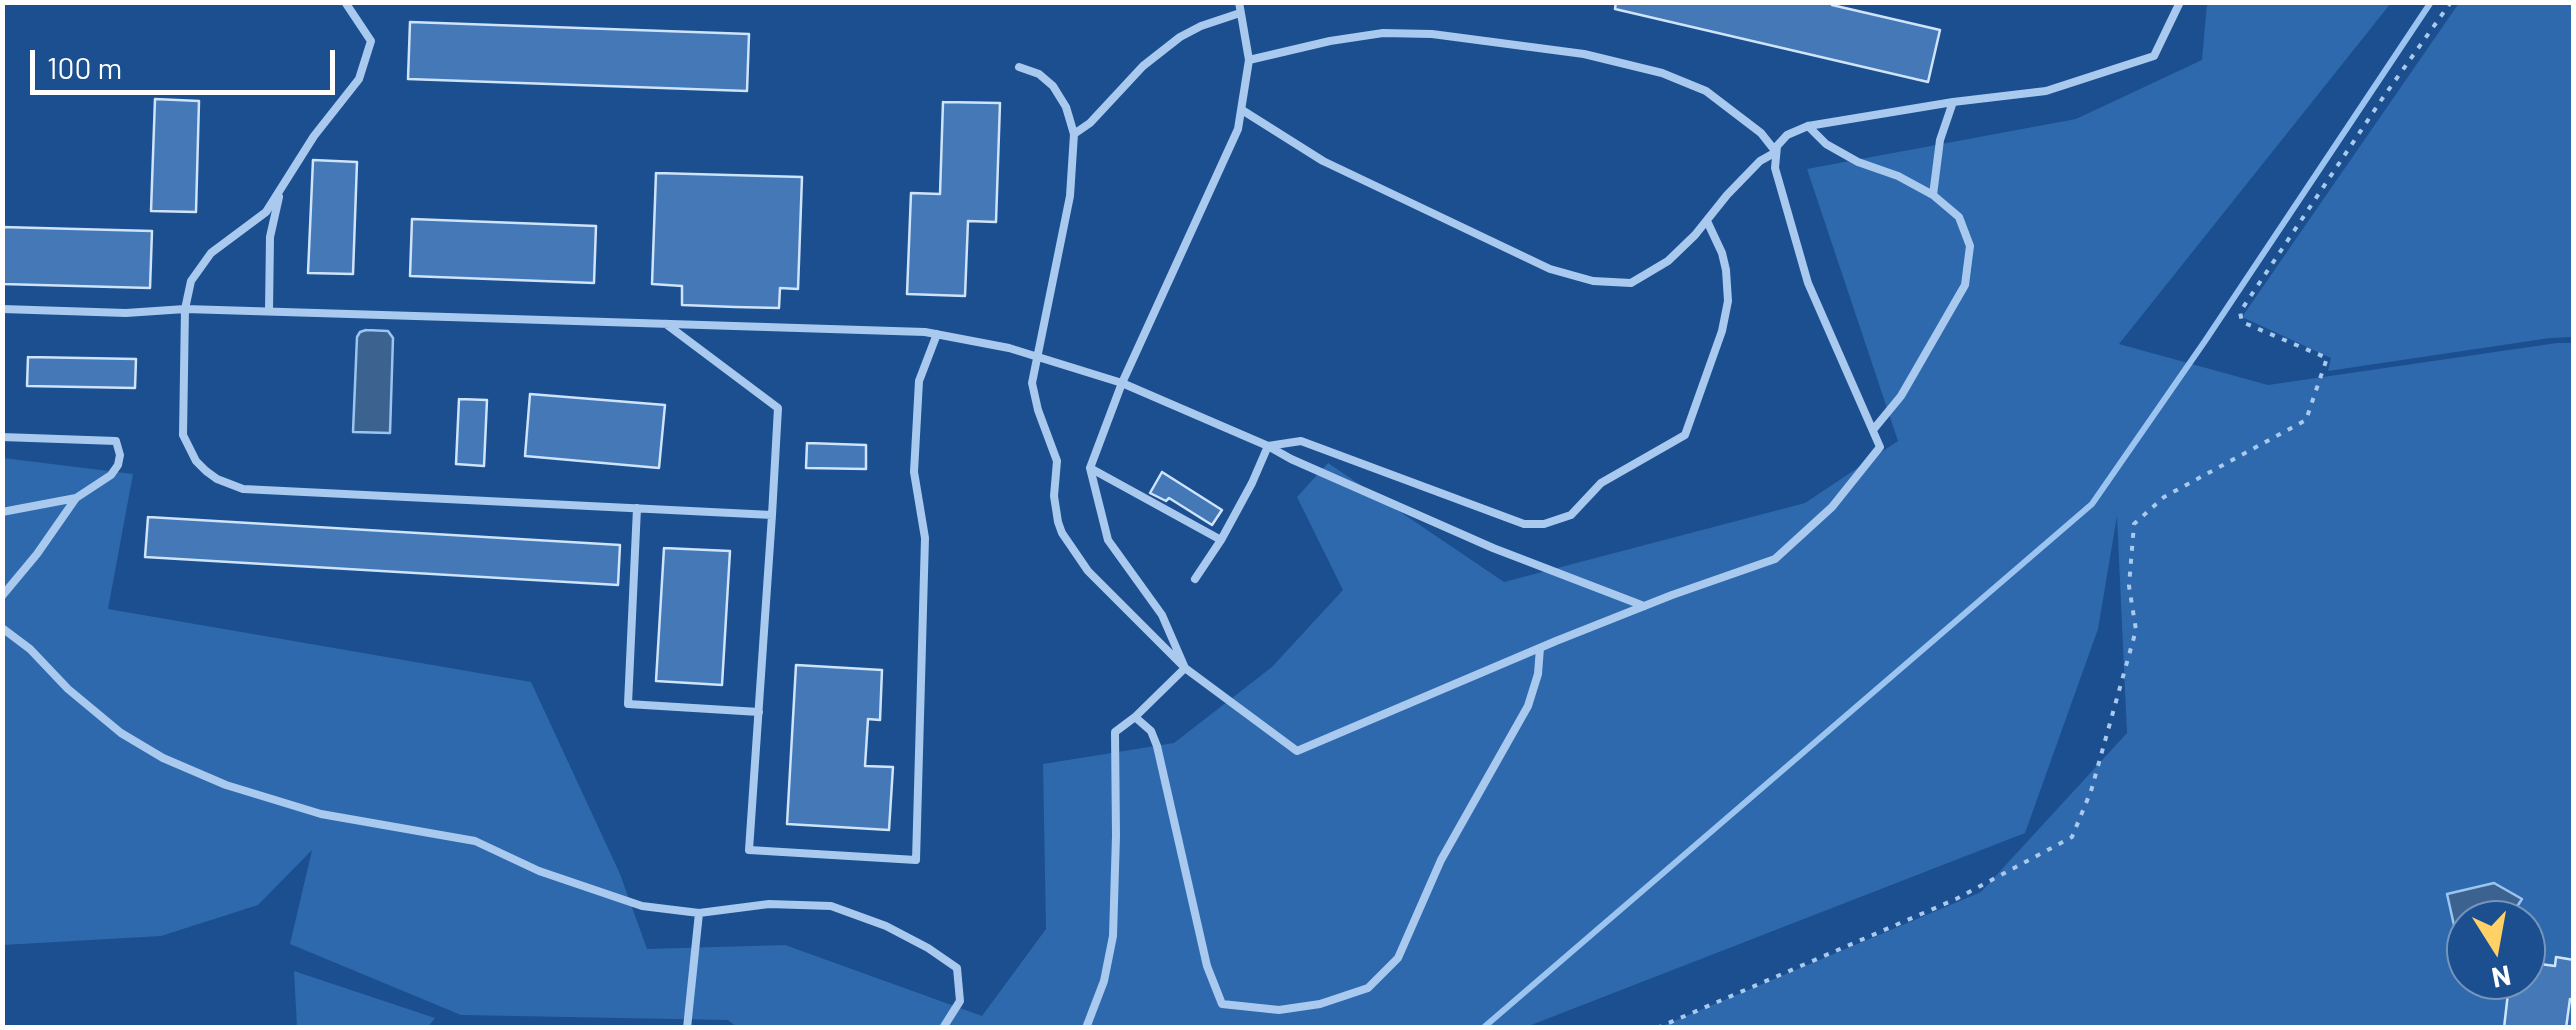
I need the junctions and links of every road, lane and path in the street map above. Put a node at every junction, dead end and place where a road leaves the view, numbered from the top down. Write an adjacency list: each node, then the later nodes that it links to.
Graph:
1 (345, 2): 13 (lane)
2 (1239, 2): 5 (lane)
3 (2180, 2): 8 (lane)
4 (2451, 2): 45 (path)
5 (1240, 14): 6 (lane); 11 (lane)
6 (1249, 60): 9 (lane); 12 (lane)
7 (1019, 68): 11 (lane)
8 (1953, 102): 10 (lane); 14 (lane)
9 (1242, 110): 15 (lane); 22 (lane)
10 (1808, 126): 12 (lane); 14 (lane)
11 (1074, 134): 21 (lane)
12 (1776, 152): 15 (lane); 23 (lane)
13 (284, 184): 17 (lane); 18 (lane)
14 (1933, 195): 23 (lane)
15 (1706, 222): 25 (lane)
16 (2, 309): 17 (lane)
17 (185, 309): 18 (lane); 28 (lane)
18 (269, 312): 19 (lane)
19 (666, 324): 20 (lane); 30 (lane)
20 (937, 334): 21 (lane); 38 (lane)
21 (1038, 356): 22 (lane); 37 (lane)
22 (1122, 383): 25 (lane); 26 (lane)
23 (1873, 430): 34 (lane)
24 (2, 437): 27 (lane)
25 (1268, 446): 31 (lane); 34 (lane)
26 (1090, 468): 31 (lane); 37 (lane)
27 (76, 498): 29 (lane); 33 (lane)
28 (637, 508): 30 (lane); 38 (lane)
29 (2, 512)
30 (772, 515): 38 (lane)
31 (1220, 540): 32 (lane)
32 (1195, 578)
33 (2, 596)
34 (1644, 606): 36 (lane)
35 (2, 628): 40 (lane)
36 (1540, 648): 37 (lane); 39 (lane)
37 (1185, 668): 39 (lane)
38 (758, 712)
39 (1135, 717): 44 (lane)
40 (699, 913): 41 (lane); 43 (lane)
41 (687, 1026): 42 (lane)
42 (698, 1028)
43 (942, 1028)
44 (1086, 1028)
45 (1656, 1028)

